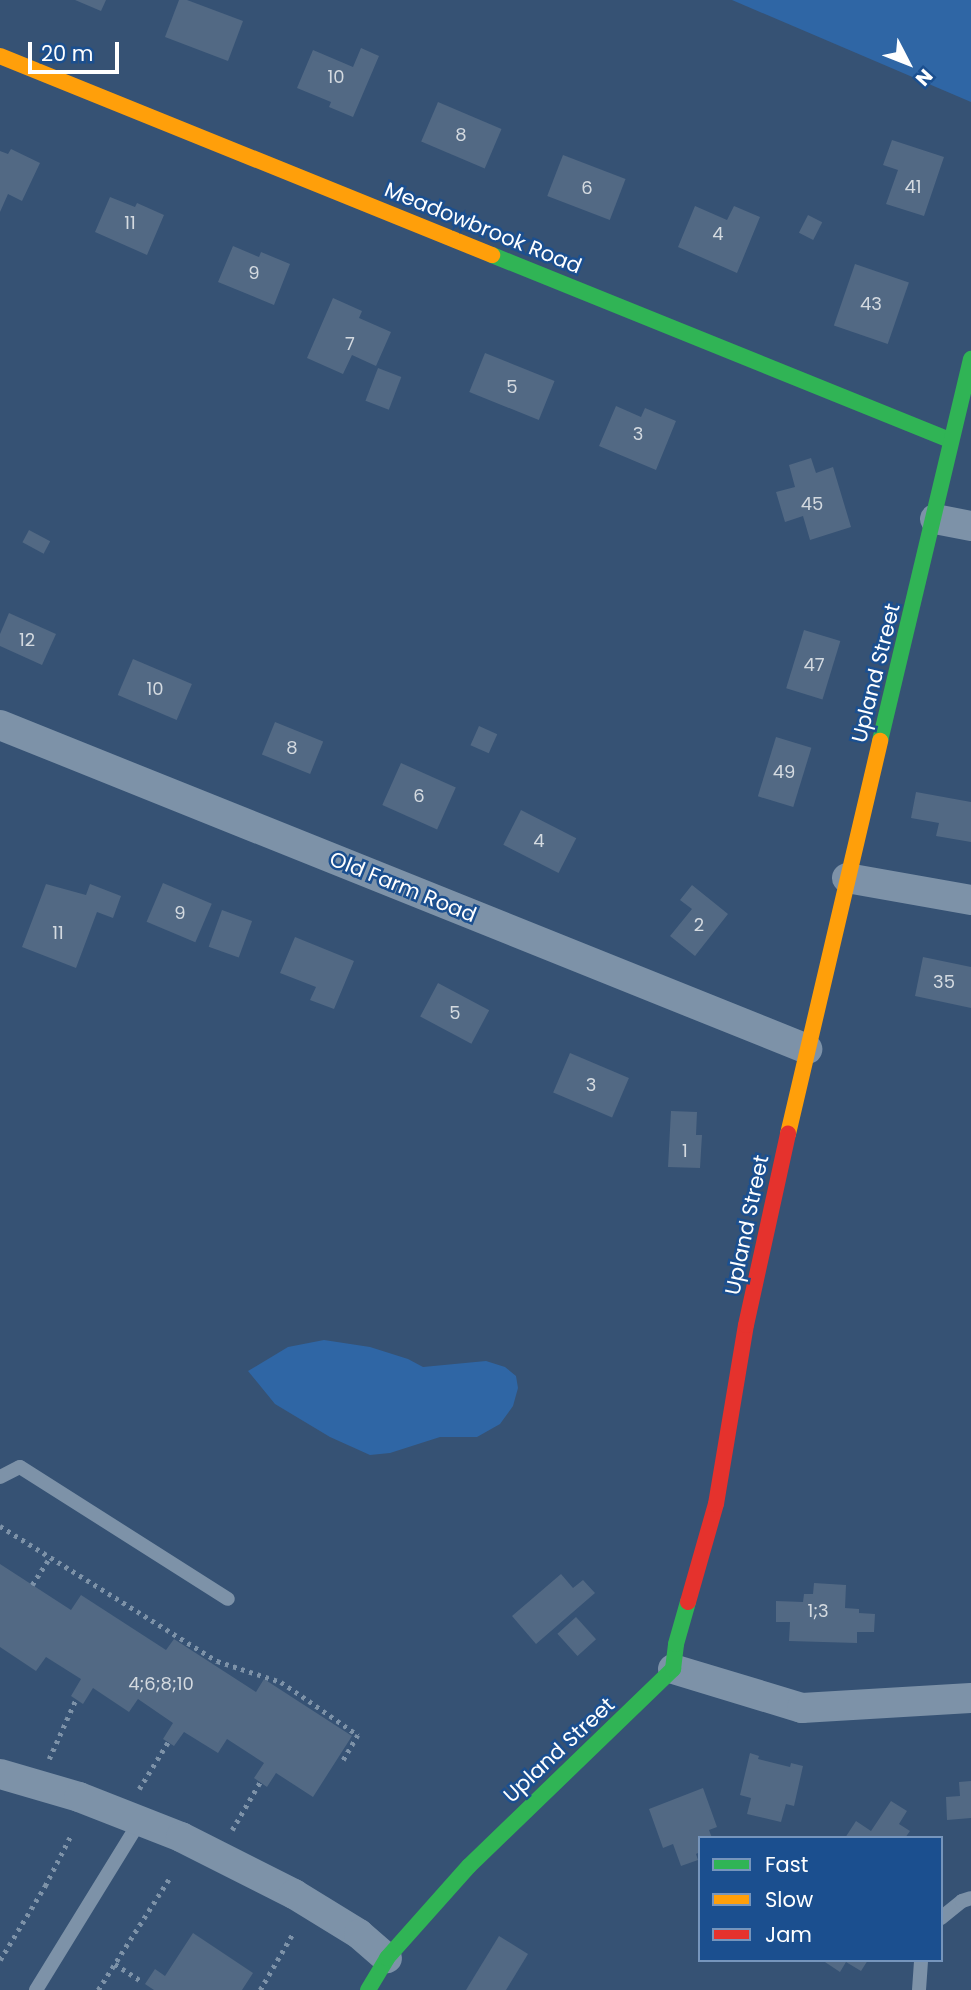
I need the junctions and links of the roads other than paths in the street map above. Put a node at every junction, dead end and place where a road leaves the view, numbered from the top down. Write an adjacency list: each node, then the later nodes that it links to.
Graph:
1 (0, 55): 3 (street, Meadowbrook Road)
2 (971, 359): 3 (street, Upland Street)
3 (950, 440): 4 (street, Upland Street)
4 (935, 519): 5 (street); 7 (street, Upland Street)
5 (971, 526)
6 (0, 725): 9 (street, Old Farm Road)
7 (847, 878): 8 (street); 9 (street, Upland Street)
8 (971, 900)
9 (807, 1049): 12 (street, Upland Street)
10 (0, 1477): 11 (lane)
11 (228, 1599)
12 (673, 1669): 13 (street); 18 (street, Upland Street)
13 (971, 1699)
14 (0, 1774): 15 (street)
15 (138, 1807): 18 (street); 20 (lane)
16 (971, 1898): 17 (lane)
17 (943, 1916)
18 (387, 1958): 21 (street, Upland Street)
19 (921, 1962): 22 (lane)
20 (36, 1990)
21 (368, 1990)
22 (919, 1990)

